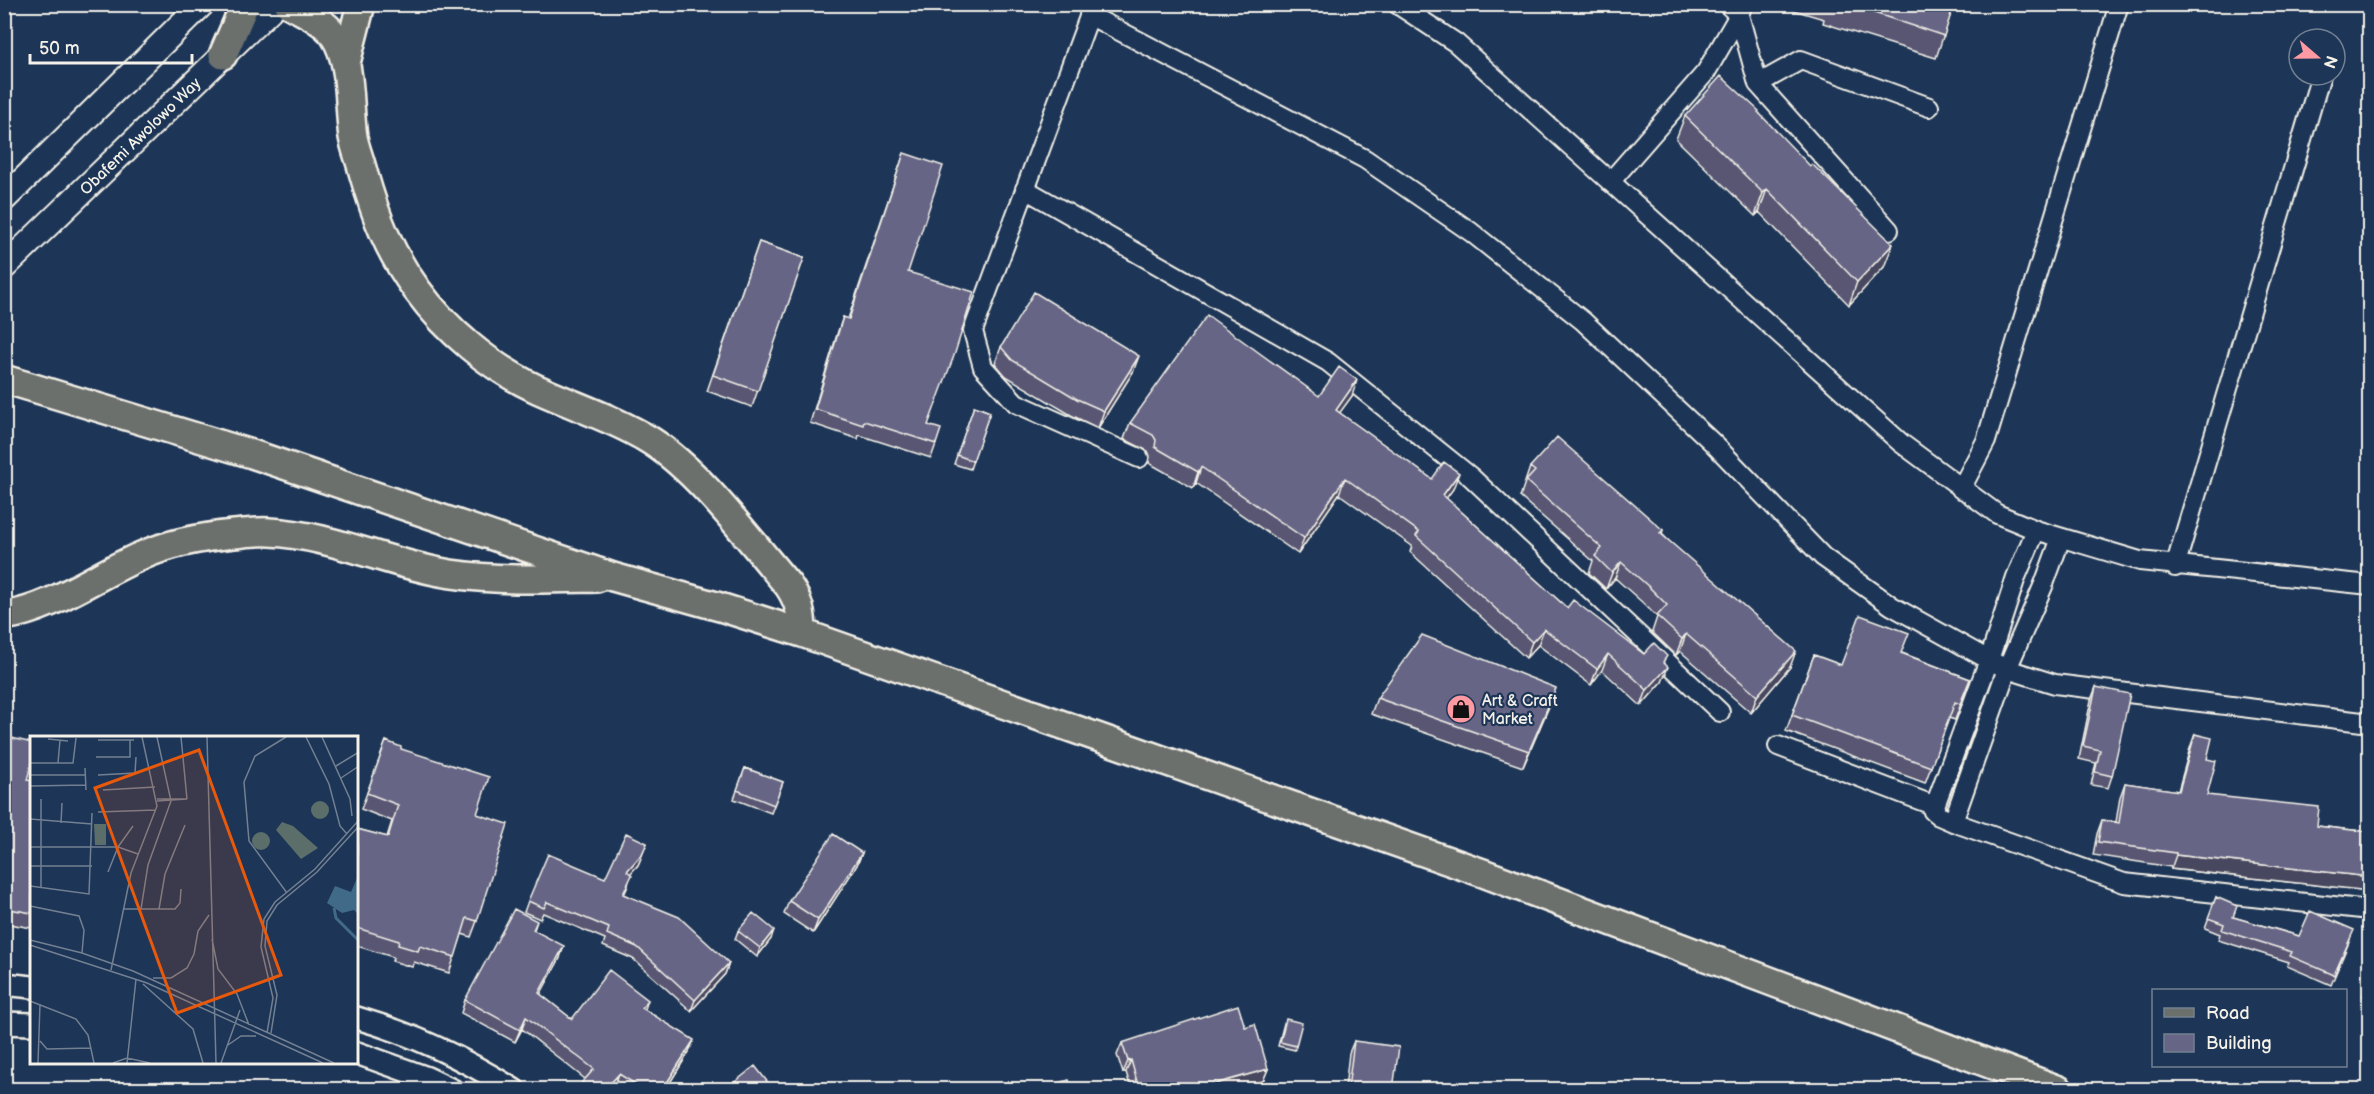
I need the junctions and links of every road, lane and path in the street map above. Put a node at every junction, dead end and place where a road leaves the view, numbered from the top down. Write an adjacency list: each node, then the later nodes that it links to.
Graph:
1 (202, 4): 17 (main road)
2 (245, 4): 10 (main road)
3 (276, 4): 10 (main road, Obafemi Awolowo Way)
4 (289, 4): 11 (main road)
5 (361, 4): 11 (main road)
6 (1397, 4): 15 (street)
7 (2119, 4): 22 (street)
8 (1736, 8): 12 (street); 15 (street)
9 (1091, 10): 16 (street); 30 (street)
10 (223, 56): 19 (main road, Obafemi Awolowo Way)
11 (346, 63): 29 (main road)
12 (1758, 84): 14 (street); 18 (street)
13 (2317, 87): 25 (street)
14 (1929, 107)
15 (1610, 182): 22 (street)
16 (1026, 189): 21 (street); 32 (street)
17 (4, 199)
18 (1889, 230)
19 (4, 267)
20 (4, 379): 26 (main road)
21 (1139, 458)
22 (1961, 489): 23 (street)
23 (2036, 530): 24 (street); 30 (street)
24 (2061, 538): 25 (street); 31 (street)
25 (2175, 567): 27 (street)
26 (613, 578): 28 (main road); 29 (main road)
27 (2370, 585)
28 (4, 616)
29 (802, 633): 46 (main road)
30 (1989, 660): 31 (street); 35 (street)
31 (2007, 669): 33 (street); 36 (street)
32 (1720, 712)
33 (2370, 723)
34 (1778, 746): 35 (street)
35 (1935, 806): 36 (street)
36 (1953, 822): 37 (street)
37 (2370, 910)
38 (4, 984): 39 (street)
39 (30, 987)
40 (358, 1018): 45 (street)
41 (4, 1023): 42 (street)
42 (30, 1024)
43 (358, 1053): 44 (street)
44 (452, 1089)
45 (514, 1089)
46 (2059, 1089)

